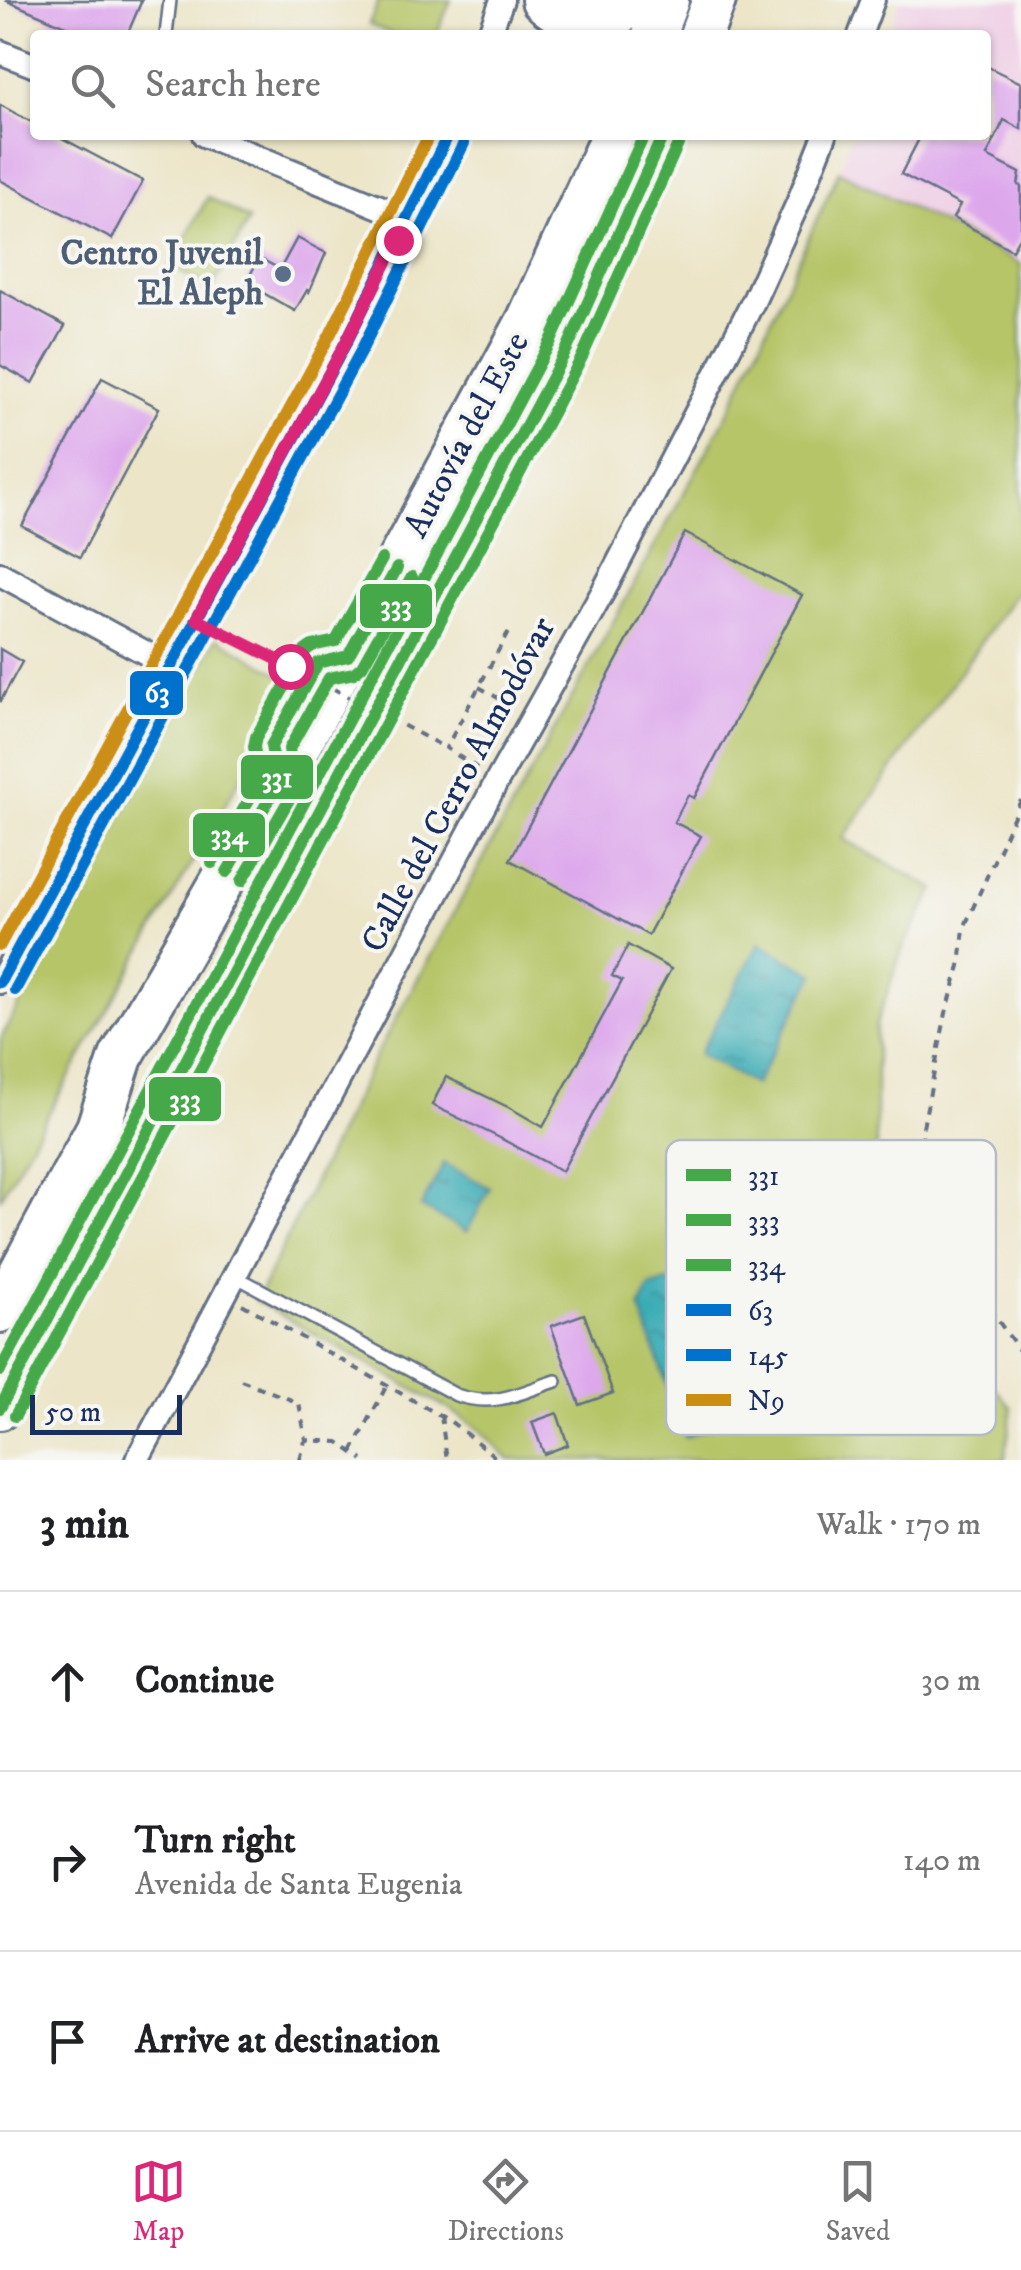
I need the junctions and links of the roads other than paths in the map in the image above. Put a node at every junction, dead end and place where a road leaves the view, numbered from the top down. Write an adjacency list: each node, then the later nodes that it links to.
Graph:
1 (170, 0): 7 (lane)
2 (502, 0): 8 (street)
3 (543, 0): 6 (highway)
4 (714, 0): 9 (highway)
5 (872, 0): 10 (street)
6 (640, 15)
7 (167, 30)
8 (490, 30)
9 (704, 30)
10 (862, 30)
11 (0, 52): 12 (street)
12 (30, 64)
13 (216, 140): 18 (street)
14 (446, 140): 18 (street)
15 (611, 140): 22 (highway, Autovía del Este)
16 (661, 140): 27 (highway, Autovía del Este)
17 (823, 140): 24 (street, Calle del Cerro Almodóvar)
18 (409, 219): 20 (street)
19 (0, 574): 20 (street)
20 (170, 666): 21 (street)
21 (0, 982)
22 (121, 1057): 23 (highway); 25 (highway, Autovía del Este)
23 (0, 1255)
24 (230, 1285): 26 (lane); 28 (street, Calle del Cerro Almodóvar)
25 (0, 1312)
26 (556, 1381)
27 (0, 1408)
28 (137, 1460)

